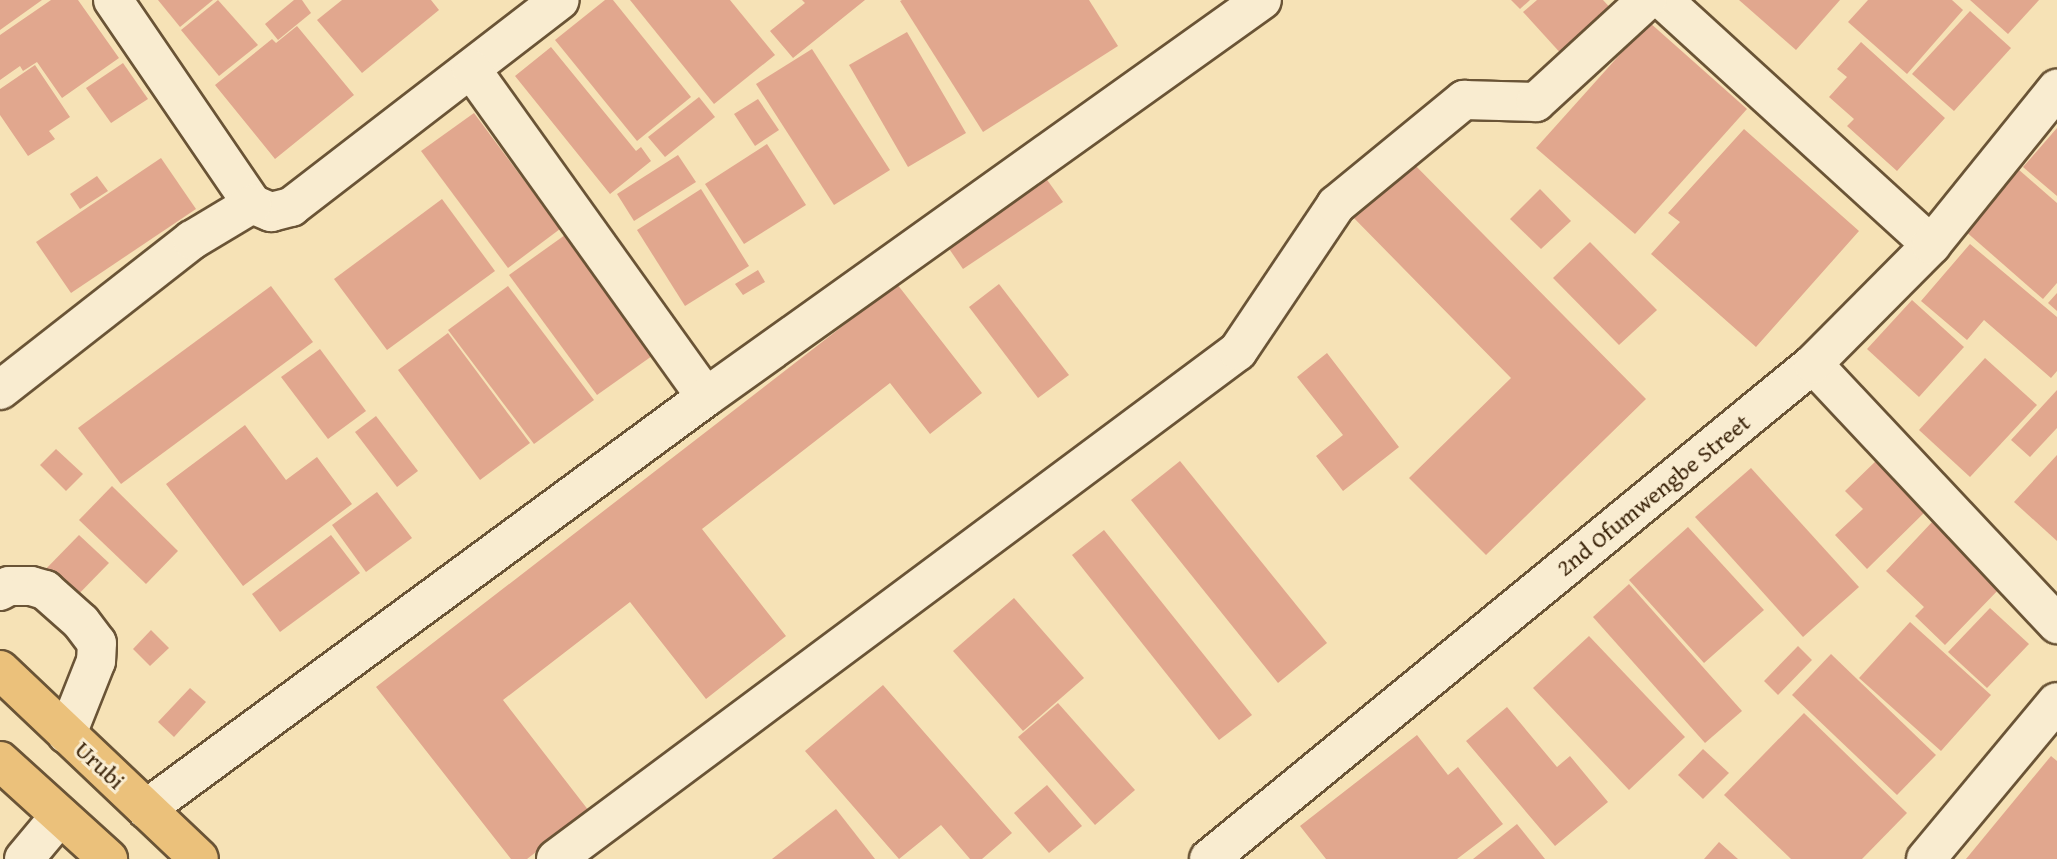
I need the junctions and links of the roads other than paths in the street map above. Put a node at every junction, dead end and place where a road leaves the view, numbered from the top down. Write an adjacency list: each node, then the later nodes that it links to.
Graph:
1 (113, 0): 8 (street)
2 (560, 0): 6 (street)
3 (1262, 0): 12 (street)
4 (1647, 0): 24 (street)
5 (1663, 0): 9 (street)
6 (471, 69): 8 (street); 12 (street)
7 (2057, 89): 9 (street, 2nd Ofumwengbe Street)
8 (252, 204): 11 (street)
9 (1931, 245): 10 (street, 2nd Ofumwengbe Street)
10 (1813, 364): 14 (street); 25 (street, 2nd Ofumwengbe Street)
11 (0, 390)
12 (706, 397): 19 (street)
13 (0, 591): 17 (street)
14 (2057, 624)
15 (0, 670): 17 (highway, Urubi)
16 (2057, 702): 26 (street)
17 (67, 734): 19 (highway, Urubi)
18 (0, 761): 20 (highway)
19 (146, 809): 23 (highway, Urubi)
20 (60, 816): 21 (street); 22 (highway)
21 (24, 859)
22 (108, 859)
23 (199, 859)
24 (556, 859)
25 (1209, 859)
26 (1926, 859)

